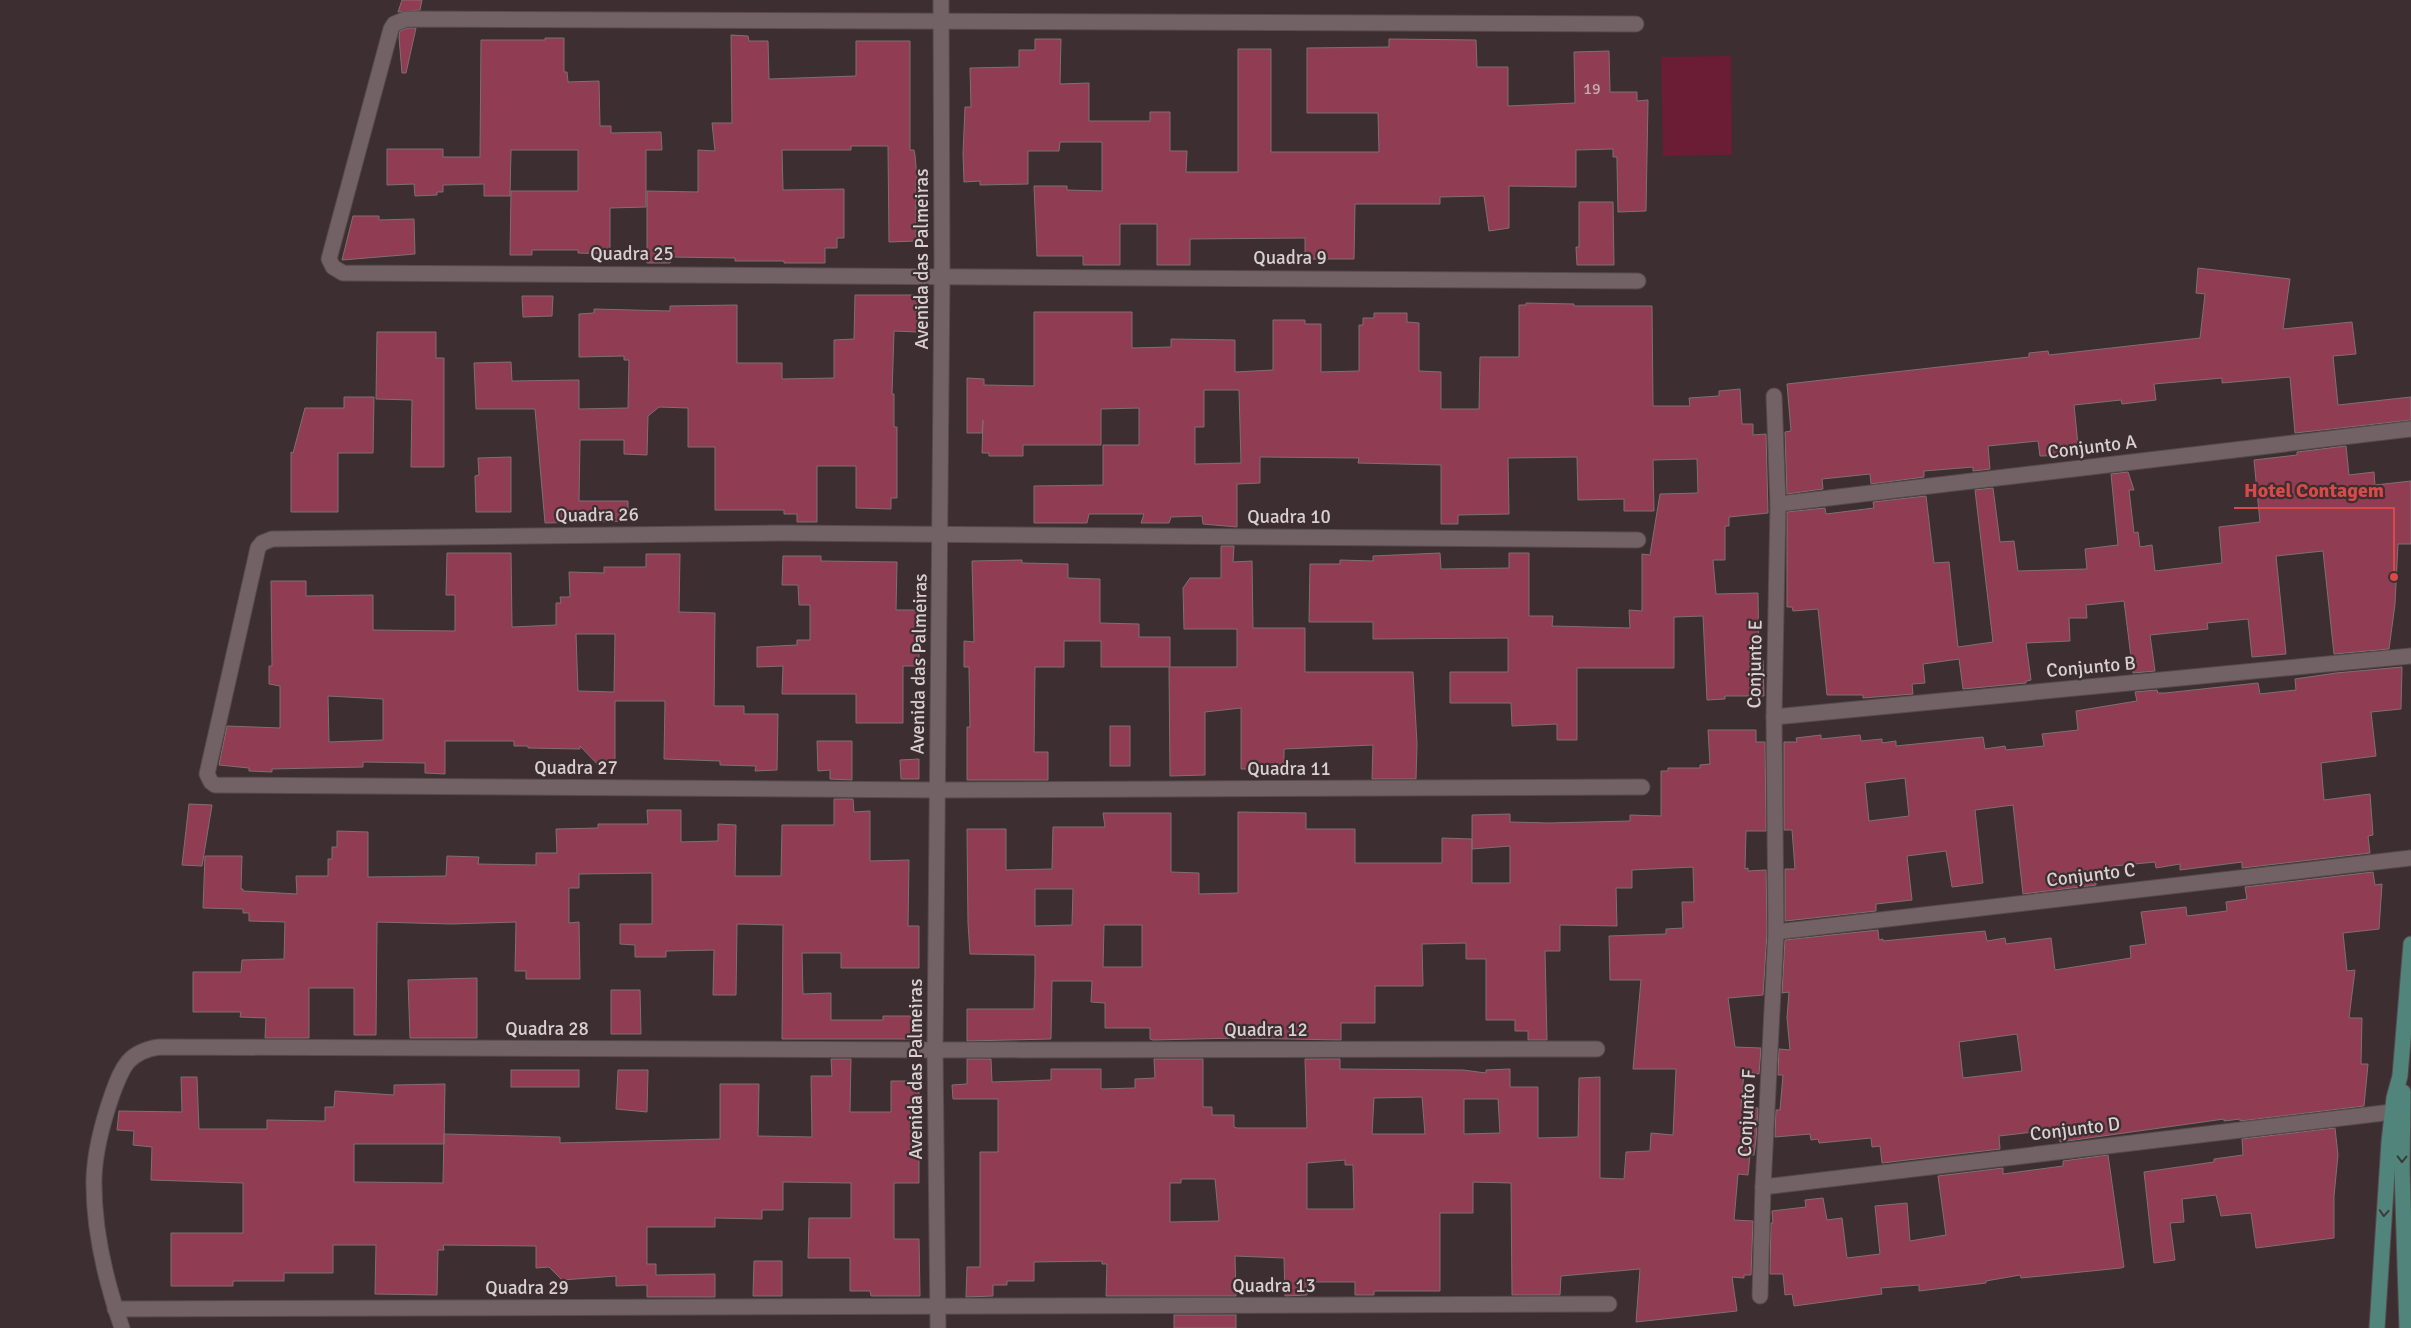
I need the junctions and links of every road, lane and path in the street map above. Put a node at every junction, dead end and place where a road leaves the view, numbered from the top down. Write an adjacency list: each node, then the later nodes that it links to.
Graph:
1 (941, 0): 2 (street, Avenida das Palmeiras)
2 (941, 20): 3 (street); 4 (street, Avenida das Palmeiras); 4 (street, Quadra 25)
3 (1636, 24)
4 (942, 275): 5 (street, Quadra 9); 9 (street, Avenida das Palmeiras)
5 (1638, 280)
6 (1774, 396): 8 (street, Conjunto E)
7 (2411, 429): 8 (street, Conjunto A)
8 (1778, 504): 12 (street, Conjunto E)
9 (940, 534): 10 (street, Quadra 10); 13 (street, Quadra 26); 15 (street, Avenida das Palmeiras)
10 (1638, 540)
11 (2411, 656): 12 (street, Conjunto B)
12 (1774, 717): 17 (street, Conjunto E)
13 (215, 785): 15 (street, Quadra 27)
14 (1642, 787): 15 (street, Quadra 11)
15 (937, 790): 20 (street, Avenida das Palmeiras)
16 (2411, 858): 17 (street, Conjunto C)
17 (1776, 932): 23 (street, Conjunto F)
18 (2411, 944): 21 (main road)
19 (1596, 1049): 20 (street, Quadra 12)
20 (935, 1050): 26 (street, Avenida das Palmeiras); 27 (street, Quadra 28)
21 (2400, 1076): 22 (main road); 31 (main road, one-way to 31)
22 (2392, 1112): 23 (street, Conjunto D); 30 (main road, one-way to 30)
23 (1763, 1187): 24 (street, Conjunto F)
24 (1760, 1296)
25 (1609, 1304): 26 (street, Quadra 13)
26 (938, 1308): 27 (street, Quadra 29); 29 (street, Avenida das Palmeiras)
27 (116, 1309): 28 (street, Quadra 28)
28 (122, 1328)
29 (938, 1328)
30 (2377, 1328)
31 (2407, 1328)

